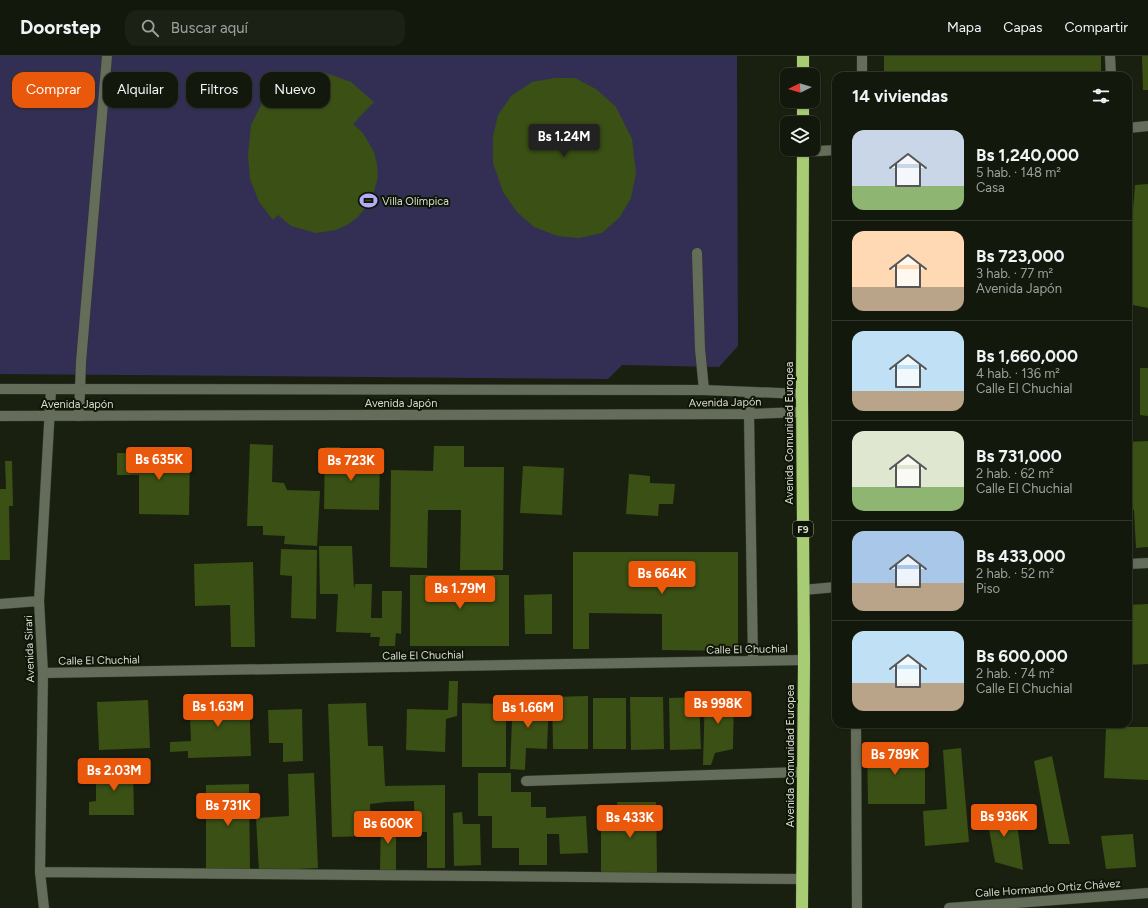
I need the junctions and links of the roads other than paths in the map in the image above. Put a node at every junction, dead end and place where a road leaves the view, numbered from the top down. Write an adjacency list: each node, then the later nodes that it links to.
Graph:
1 (107, 56): 16 (street)
2 (803, 56): 5 (highway)
3 (862, 56): 6 (street)
4 (1110, 56): 7 (street)
5 (803, 68)
6 (862, 72)
7 (1111, 72)
8 (1148, 126): 9 (street)
9 (1132, 128)
10 (820, 150): 11 (street)
11 (832, 150)
12 (803, 156): 19 (highway, Avenida Comunidad Europea / F9)
13 (697, 253): 17 (street)
14 (0, 389): 15 (street, Avenida Japón)
15 (51, 390): 16 (street, Avenida Japón); 23 (street, Avenida Sirari)
16 (80, 390): 17 (street, Avenida Japón); 24 (street)
17 (704, 390): 18 (street, Avenida Japón)
18 (750, 392): 19 (street, Avenida Japón); 21 (street)
19 (802, 394): 20 (highway, Avenida Comunidad Europea / F9)
20 (802, 412): 21 (street, Avenida Japón); 28 (highway, Avenida Comunidad Europea / F9)
21 (749, 414): 24 (street, Avenida Japón); 32 (street)
22 (0, 416): 23 (street, Avenida Japón)
23 (49, 416): 24 (street, Avenida Japón); 29 (street, Avenida Sirari)
24 (79, 416)
25 (1148, 562): 26 (street)
26 (1132, 564)
27 (832, 587): 28 (street)
28 (803, 590): 31 (highway, Avenida Comunidad Europea / F9)
29 (39, 601): 30 (street); 33 (street, Avenida Sirari)
30 (0, 604)
31 (804, 660): 32 (street, Calle El Chuchial); 35 (highway, Avenida Comunidad Europea / F9)
32 (753, 661): 33 (street, Calle El Chuchial)
33 (43, 673): 37 (street, Avenida Sirari)
34 (856, 728): 42 (street)
35 (804, 772): 36 (street); 38 (highway, Avenida Comunidad Europea / F9)
36 (526, 781)
37 (40, 872): 38 (street); 40 (street, Avenida Sirari)
38 (802, 879): 41 (highway, Avenida Comunidad Europea / F9)
39 (1148, 893): 43 (street, Calle Hormando Ortiz Chávez)
40 (44, 908)
41 (802, 908)
42 (857, 908)
43 (949, 908)

